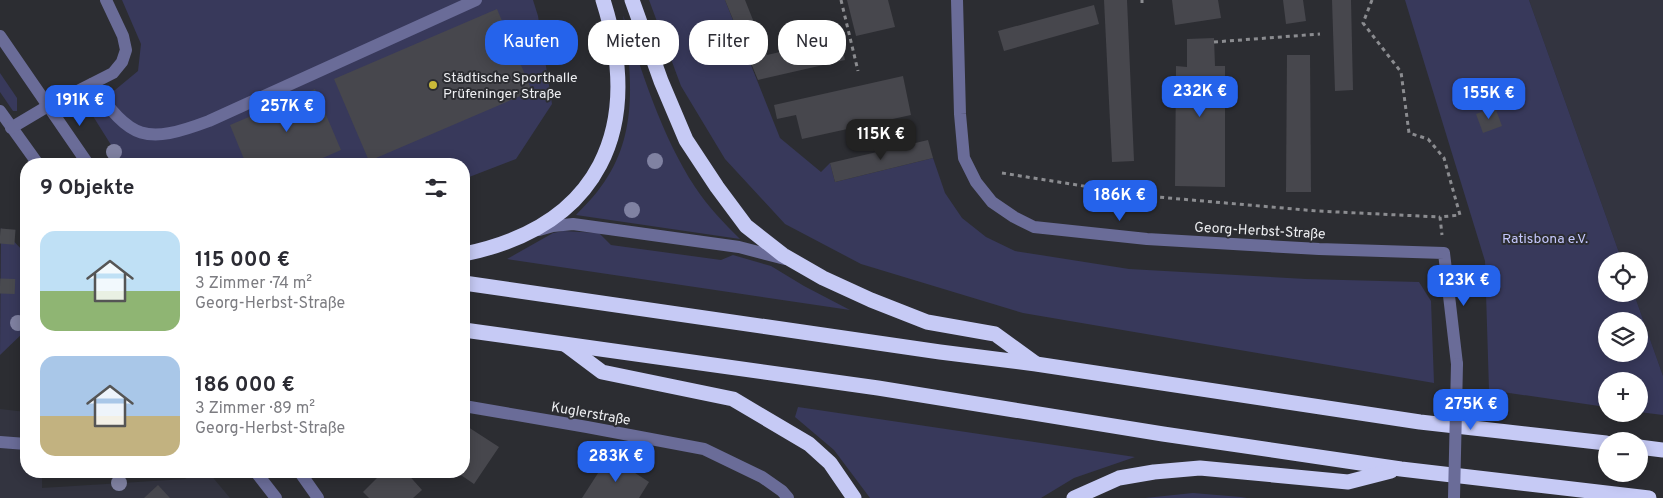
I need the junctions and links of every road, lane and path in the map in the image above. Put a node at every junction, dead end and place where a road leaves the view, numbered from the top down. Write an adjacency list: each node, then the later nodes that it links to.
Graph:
1 (106, 0): 12 (street)
2 (476, 0): 12 (street)
3 (603, 0): 20 (highway)
4 (632, 0): 23 (highway)
5 (841, 0): 11 (path)
6 (957, 0): 22 (street, Georg-Herbst-Straße)
7 (1372, 0): 19 (path)
8 (1320, 34): 10 (path)
9 (0, 36): 13 (street)
10 (1214, 42)
11 (858, 70)
12 (92, 84): 13 (street)
13 (48, 106): 15 (street); 17 (street)
14 (0, 111): 15 (street)
15 (11, 128): 16 (street)
16 (34, 158)
17 (84, 158)
18 (1002, 173): 19 (path)
19 (1440, 217): 22 (path)
20 (531, 232): 21 (highway); 23 (street)
21 (470, 253)
22 (1444, 253): 42 (street, bridge)
23 (797, 263): 27 (highway)
24 (470, 284): 27 (highway)
25 (470, 331): 26 (highway)
26 (565, 344): 34 (highway); 40 (highway)
27 (1036, 364): 30 (highway)
28 (470, 407): 39 (street, Kuglerstraße)
29 (0, 442): 31 (street)
30 (1598, 443)
31 (20, 444)
32 (1648, 448): 33 (highway)
33 (1663, 450)
34 (1400, 469): 41 (highway); 43 (highway)
35 (260, 478): 37 (street)
36 (304, 478): 38 (street)
37 (276, 498)
38 (318, 498)
39 (788, 498)
40 (854, 498)
41 (1074, 498)
42 (1454, 498)
43 (1649, 498)

